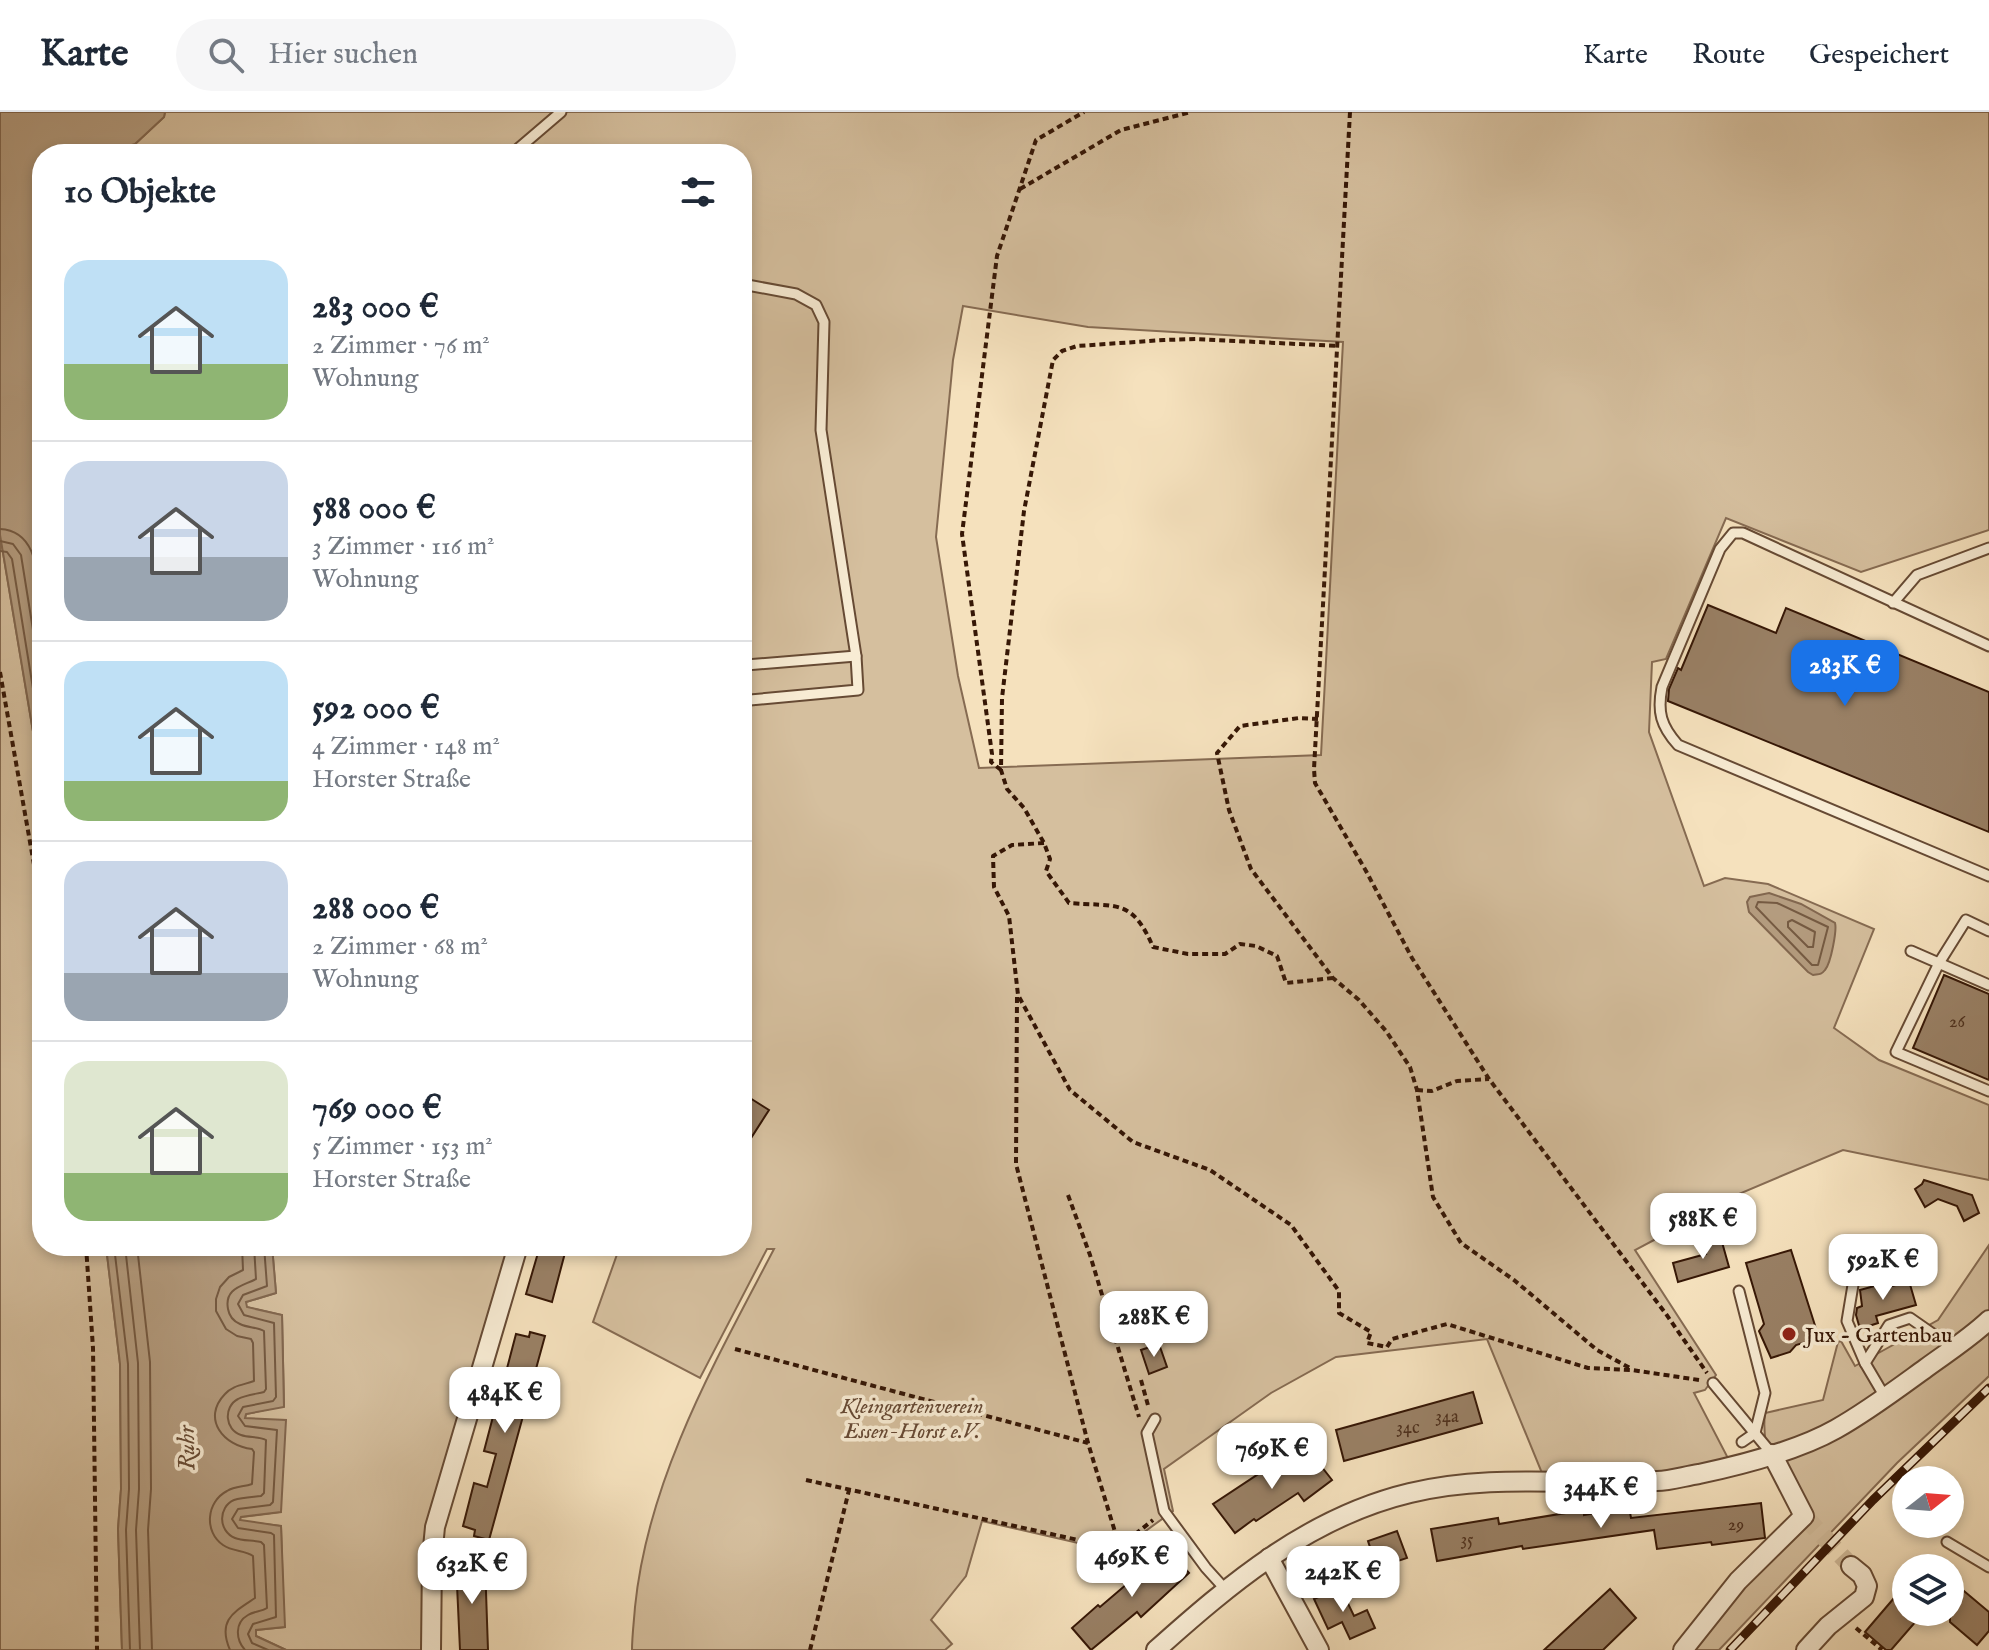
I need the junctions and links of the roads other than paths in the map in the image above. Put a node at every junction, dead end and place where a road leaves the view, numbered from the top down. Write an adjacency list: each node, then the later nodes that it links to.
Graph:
1 (561, 112): 2 (lane)
2 (524, 144)
3 (752, 286): 7 (lane)
4 (1989, 548): 5 (lane)
5 (1893, 603): 6 (lane); 10 (lane)
6 (1989, 646)
7 (856, 656): 8 (lane); 9 (lane)
8 (752, 665)
9 (752, 700)
10 (1989, 876)
11 (1989, 931): 13 (lane)
12 (1911, 951): 13 (lane)
13 (1939, 963): 14 (lane); 15 (lane)
14 (1989, 985)
15 (1989, 1091)
16 (1844, 1243): 21 (lane)
17 (515, 1256): 33 (street)
18 (1739, 1291): 25 (lane)
19 (1989, 1320): 20 (street)
20 (1953, 1348): 21 (lane); 23 (street)
21 (1865, 1363): 23 (lane)
22 (1713, 1383): 25 (lane)
23 (1885, 1397): 27 (street)
24 (1154, 1421): 32 (lane)
25 (1755, 1433): 26 (lane); 27 (lane)
26 (1742, 1442)
27 (1772, 1454): 29 (street); 36 (street)
28 (1947, 1542): 31 (lane)
29 (1269, 1558): 32 (street); 35 (street)
30 (1851, 1566): 37 (street)
31 (1989, 1567)
32 (1225, 1589): 34 (street)
33 (431, 1650)
34 (1156, 1650)
35 (1319, 1650)
36 (1683, 1650)
37 (1806, 1650)

